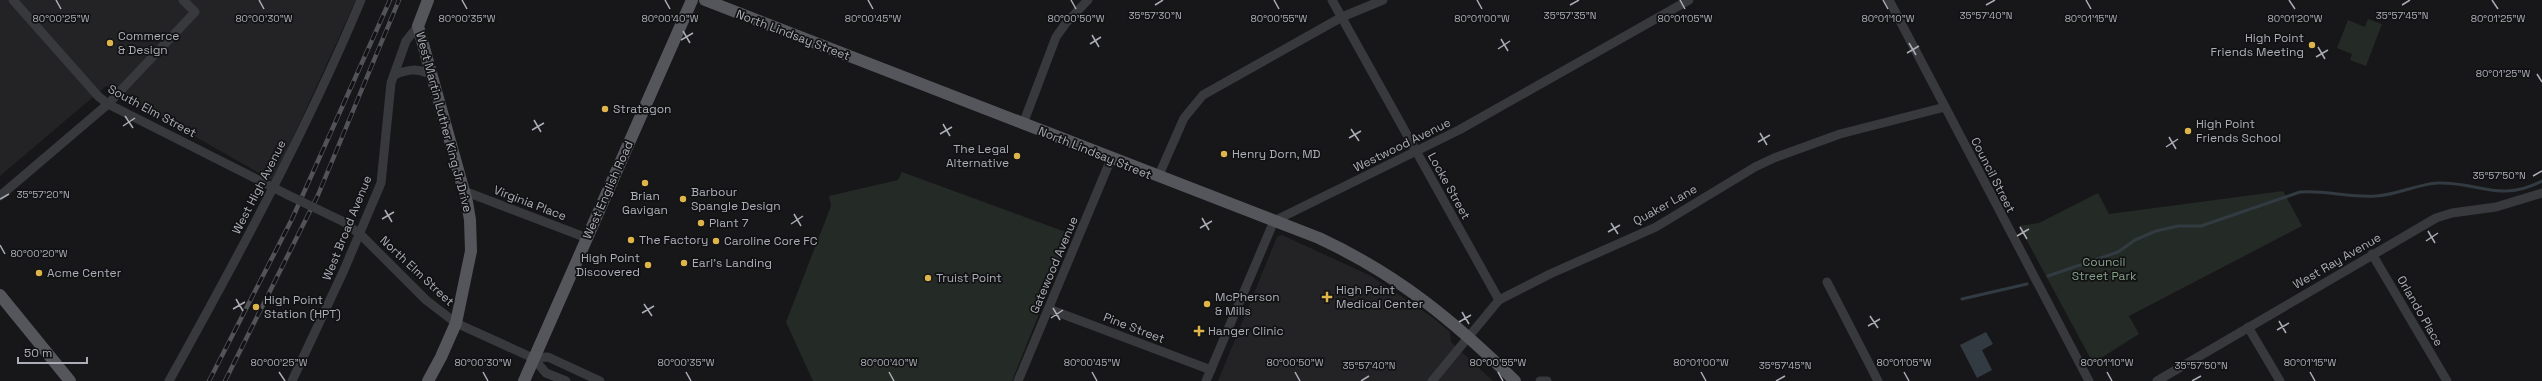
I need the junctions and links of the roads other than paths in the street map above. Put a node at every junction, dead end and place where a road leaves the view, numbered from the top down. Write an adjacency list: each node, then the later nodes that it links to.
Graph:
1 (13, 0): 16 (street, South Elm Street)
2 (183, 0): 16 (street)
3 (361, 0): 22 (street, West High Avenue)
4 (428, 0): 13 (main road, West Martin Luther King Jr Drive)
5 (692, 0): 29 (main road, West English Road)
6 (705, 0): 18 (main road, North Lindsay Street)
7 (1088, 0): 18 (street)
8 (1332, 0): 12 (street, Locke Street)
9 (1383, 0): 12 (street)
10 (1689, 0): 19 (street, Westwood Avenue)
11 (1889, 0): 17 (street, Council Street)
12 (1342, 17): 19 (street, Locke Street); 21 (street)
13 (418, 26): 14 (street, West Broad Avenue); 15 (main road, West Martin Luther King Jr Drive)
14 (394, 75): 15 (street); 28 (street, West Broad Avenue)
15 (431, 75): 23 (main road, West Martin Luther King Jr Drive)
16 (108, 104): 22 (street, South Elm Street); 26 (street)
17 (1945, 107): 33 (street, Quaker Lane); 54 (street, Council Street)
18 (1022, 124): 20 (main road, North Lindsay Street)
19 (1416, 152): 27 (street, Westwood Avenue); 33 (street, Locke Street)
20 (1111, 159): 21 (main road, North Lindsay Street); 34 (street, Gatewood Avenue)
21 (1158, 177): 27 (main road, North Lindsay Street)
22 (273, 187): 25 (street, South Elm Street); 42 (street, West High Avenue)
23 (464, 191): 29 (street, Virginia Place); 35 (main road, West Martin Luther King Jr Drive)
24 (2542, 193): 30 (street, West Ray Avenue)
25 (288, 195): 28 (street, North Elm Street, bridge)
26 (0, 196)
27 (1274, 221): 37 (main road, North Lindsay Street); 39 (street)
28 (359, 233): 35 (street, North Elm Street); 43 (street, West Broad Avenue)
29 (587, 238): 38 (main road, West English Road)
30 (2372, 254): 36 (street, West Ray Avenue); 57 (street, Orlando Place)
31 (1827, 282): 53 (street)
32 (0, 295): 41 (main road)
33 (1499, 300): 37 (street, Quaker Lane)
34 (1048, 309): 39 (street, Pine Street); 48 (street, Gatewood Avenue)
35 (456, 322): 38 (street, North Elm Street); 44 (main road, West Martin Luther King Jr Drive)
36 (2248, 327): 55 (street, West Ray Avenue); 56 (street)
37 (1468, 336): 40 (main road, North Lindsay Street); 50 (street, Quaker Lane)
38 (534, 358): 45 (main road, West English Road); 46 (street, North Elm Street); 47 (street, North Elm Street)
39 (1211, 370): 49 (street)
40 (1514, 379)
41 (70, 381)
42 (169, 381)
43 (292, 381)
44 (428, 381)
45 (524, 381)
46 (566, 381)
47 (600, 381)
48 (1018, 381)
49 (1206, 381)
50 (1432, 381)
51 (1540, 381): 52 (street)
52 (1547, 381)
53 (1878, 381)
54 (2089, 381)
55 (2157, 381)
56 (2280, 381)
57 (2447, 381)

